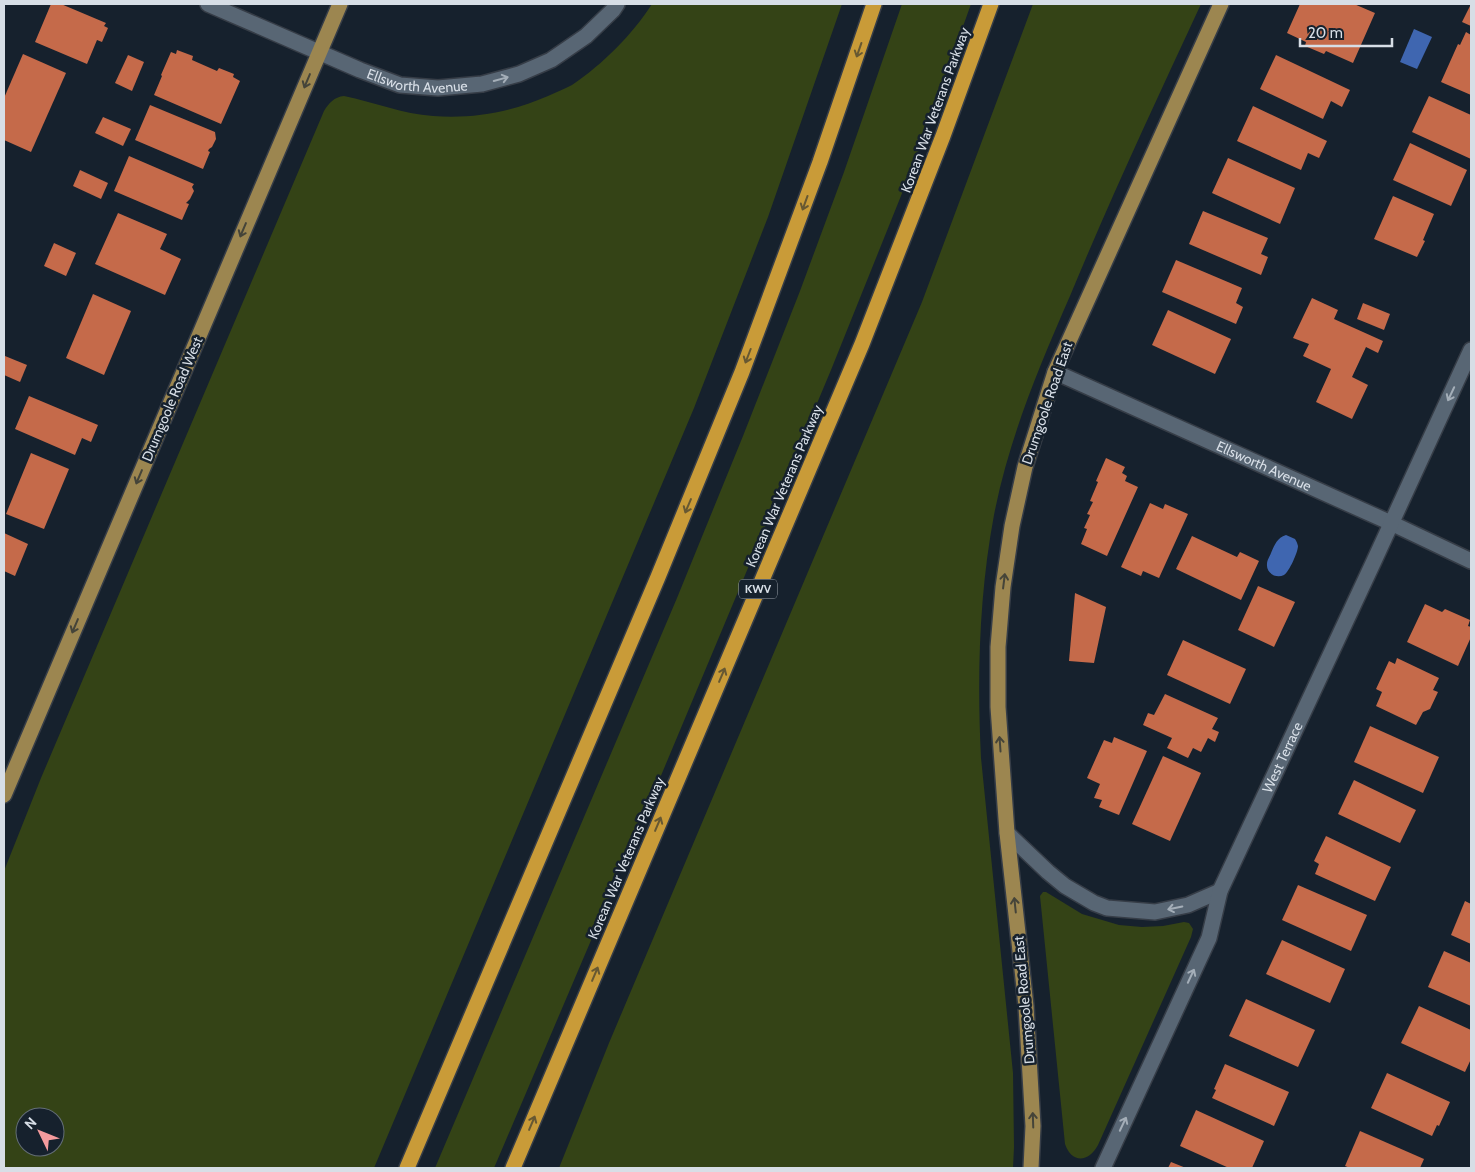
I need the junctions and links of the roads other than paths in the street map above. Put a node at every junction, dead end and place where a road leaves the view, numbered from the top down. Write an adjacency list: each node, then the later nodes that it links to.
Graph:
1 (208, 4): 7 (street, Ellsworth Avenue)
2 (340, 4): 7 (main road, Drumgoole Road West)
3 (617, 4): 7 (street, Ellsworth Avenue, one-way to 3)
4 (874, 4): 15 (highway, one-way to 15)
5 (991, 4): 16 (highway, Korean War Veterans Parkway / KWV, one-way to 5)
6 (1220, 4): 9 (main road, Drumgoole Road East)
7 (319, 52): 12 (main road, Drumgoole Road West, one-way to 12)
8 (1471, 350): 10 (street, West Terrace, one-way to 10)
9 (1055, 372): 10 (street, Ellsworth Avenue); 13 (main road, Drumgoole Road East, one-way to 9)
10 (1391, 523): 11 (street, Ellsworth Avenue); 14 (street, West Terrace)
11 (1471, 561)
12 (4, 795)
13 (1007, 833): 14 (street, one-way to 13); 17 (main road, Drumgoole Road East, one-way to 13)
14 (1220, 891): 18 (street, West Terrace, one-way to 14)
15 (407, 1168)
16 (512, 1168)
17 (1031, 1168)
18 (1103, 1168)

